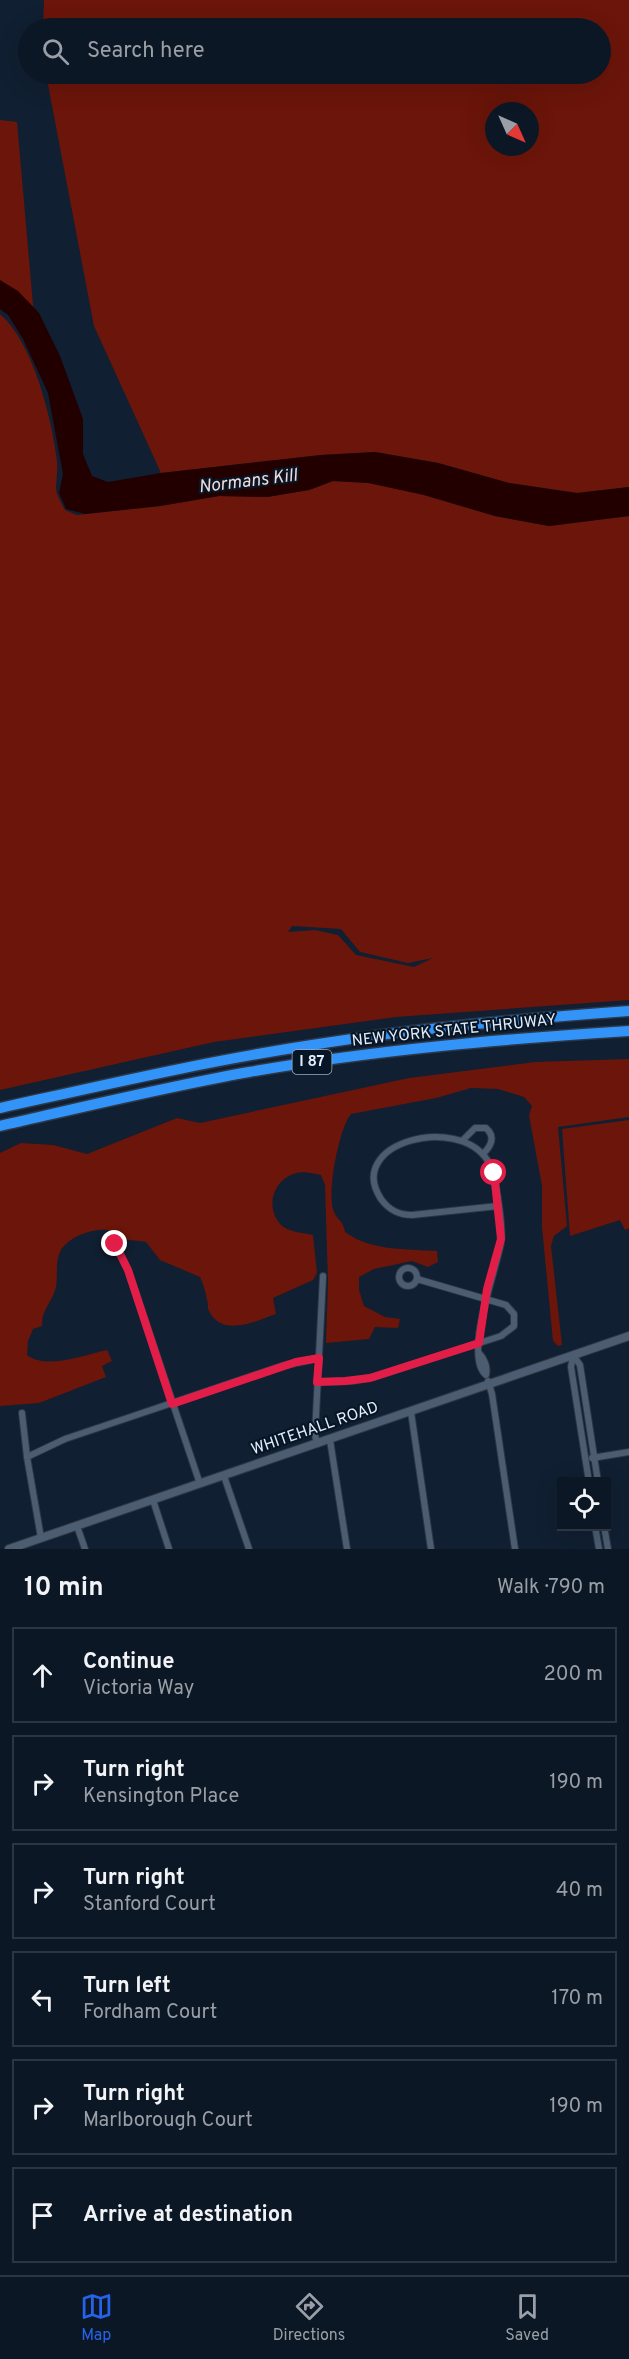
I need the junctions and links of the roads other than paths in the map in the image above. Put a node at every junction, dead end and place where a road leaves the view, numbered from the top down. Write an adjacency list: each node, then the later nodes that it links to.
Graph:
1 (629, 1011): 3 (highway, NEW YORK STATE THRUWAY / I 87)
2 (629, 1031): 4 (highway, NEW YORK STATE THRUWAY / I 87)
3 (0, 1108)
4 (0, 1126)
5 (463, 1140): 6 (street); 6 (street); 7 (street)
6 (483, 1154): 7 (street)
7 (498, 1206): 11 (street)
8 (115, 1244): 18 (street)
9 (323, 1276): 15 (street)
10 (417, 1279): 11 (street)
11 (485, 1299): 13 (street); 13 (street)
12 (629, 1336): 14 (street, WHITEHALL ROAD)
13 (479, 1343): 16 (street); 17 (street)
14 (573, 1355): 17 (street, WHITEHALL ROAD); 25 (street); 26 (street)
15 (319, 1358): 16 (street); 18 (street)
16 (317, 1382): 22 (street)
17 (490, 1385): 19 (street, WHITEHALL ROAD); 44 (street)
18 (172, 1404): 24 (street); 30 (street)
19 (411, 1412): 21 (street, WHITEHALL ROAD); 43 (street)
20 (22, 1413): 24 (street)
21 (330, 1440): 22 (street, WHITEHALL ROAD); 42 (street)
22 (317, 1444): 27 (street, WHITEHALL ROAD)
23 (629, 1452): 25 (street)
24 (27, 1457): 35 (street)
25 (594, 1458): 26 (street); 29 (street)
26 (586, 1460): 28 (street)
27 (224, 1476): 30 (street, WHITEHALL ROAD); 41 (street)
28 (588, 1477)
29 (597, 1477)
30 (200, 1484): 31 (street, WHITEHALL ROAD)
31 (153, 1500): 32 (street, WHITEHALL ROAD); 40 (street)
32 (77, 1526): 35 (street, WHITEHALL ROAD); 39 (street)
33 (596, 1531): 37 (street)
34 (605, 1531): 36 (street)
35 (41, 1538): 38 (street, WHITEHALL ROAD)
36 (608, 1547): 37 (street)
37 (598, 1548)
38 (9, 1549)
39 (85, 1549)
40 (169, 1549)
41 (249, 1549)
42 (347, 1549)
43 (431, 1549)
44 (515, 1549)

